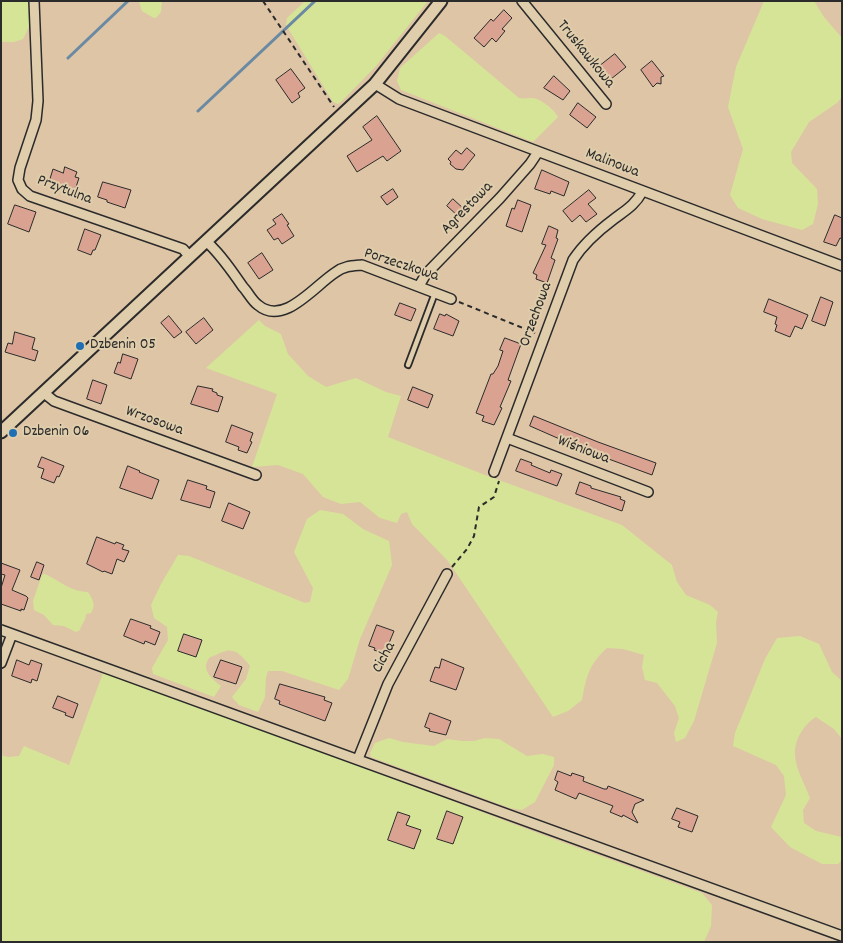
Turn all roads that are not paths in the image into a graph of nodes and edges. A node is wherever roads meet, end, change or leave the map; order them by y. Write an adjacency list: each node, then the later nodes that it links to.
1 (34, 1): 9 (street, Przytulna)
2 (442, 1): 4 (street)
3 (522, 1): 5 (street, Truskawkowa)
4 (375, 84): 6 (street, Malinowa); 8 (street)
5 (606, 104)
6 (538, 152): 7 (street, Malinowa); 11 (street, Agrestowa)
7 (642, 192): 10 (street, Malinowa); 17 (street, Orzechowa)
8 (207, 242): 9 (street); 11 (street, Porzeczkowa)
9 (190, 257): 15 (street)
10 (842, 266)
11 (419, 286): 12 (street, Porzeczkowa)
12 (435, 293): 13 (street, Porzeczkowa); 14 (lane)
13 (451, 299)
14 (408, 364)
15 (44, 393): 16 (street); 19 (street, Wrzosowa)
16 (1, 432)
17 (507, 438): 18 (street, Orzechowa); 20 (street, Wiśniowa)
18 (494, 472)
19 (256, 475)
20 (648, 492)
21 (447, 574): 25 (street, Cicha)
22 (1, 630): 23 (street)
23 (12, 634): 24 (street); 25 (street)
24 (1, 663)
25 (358, 759): 26 (street)
26 (842, 936)

